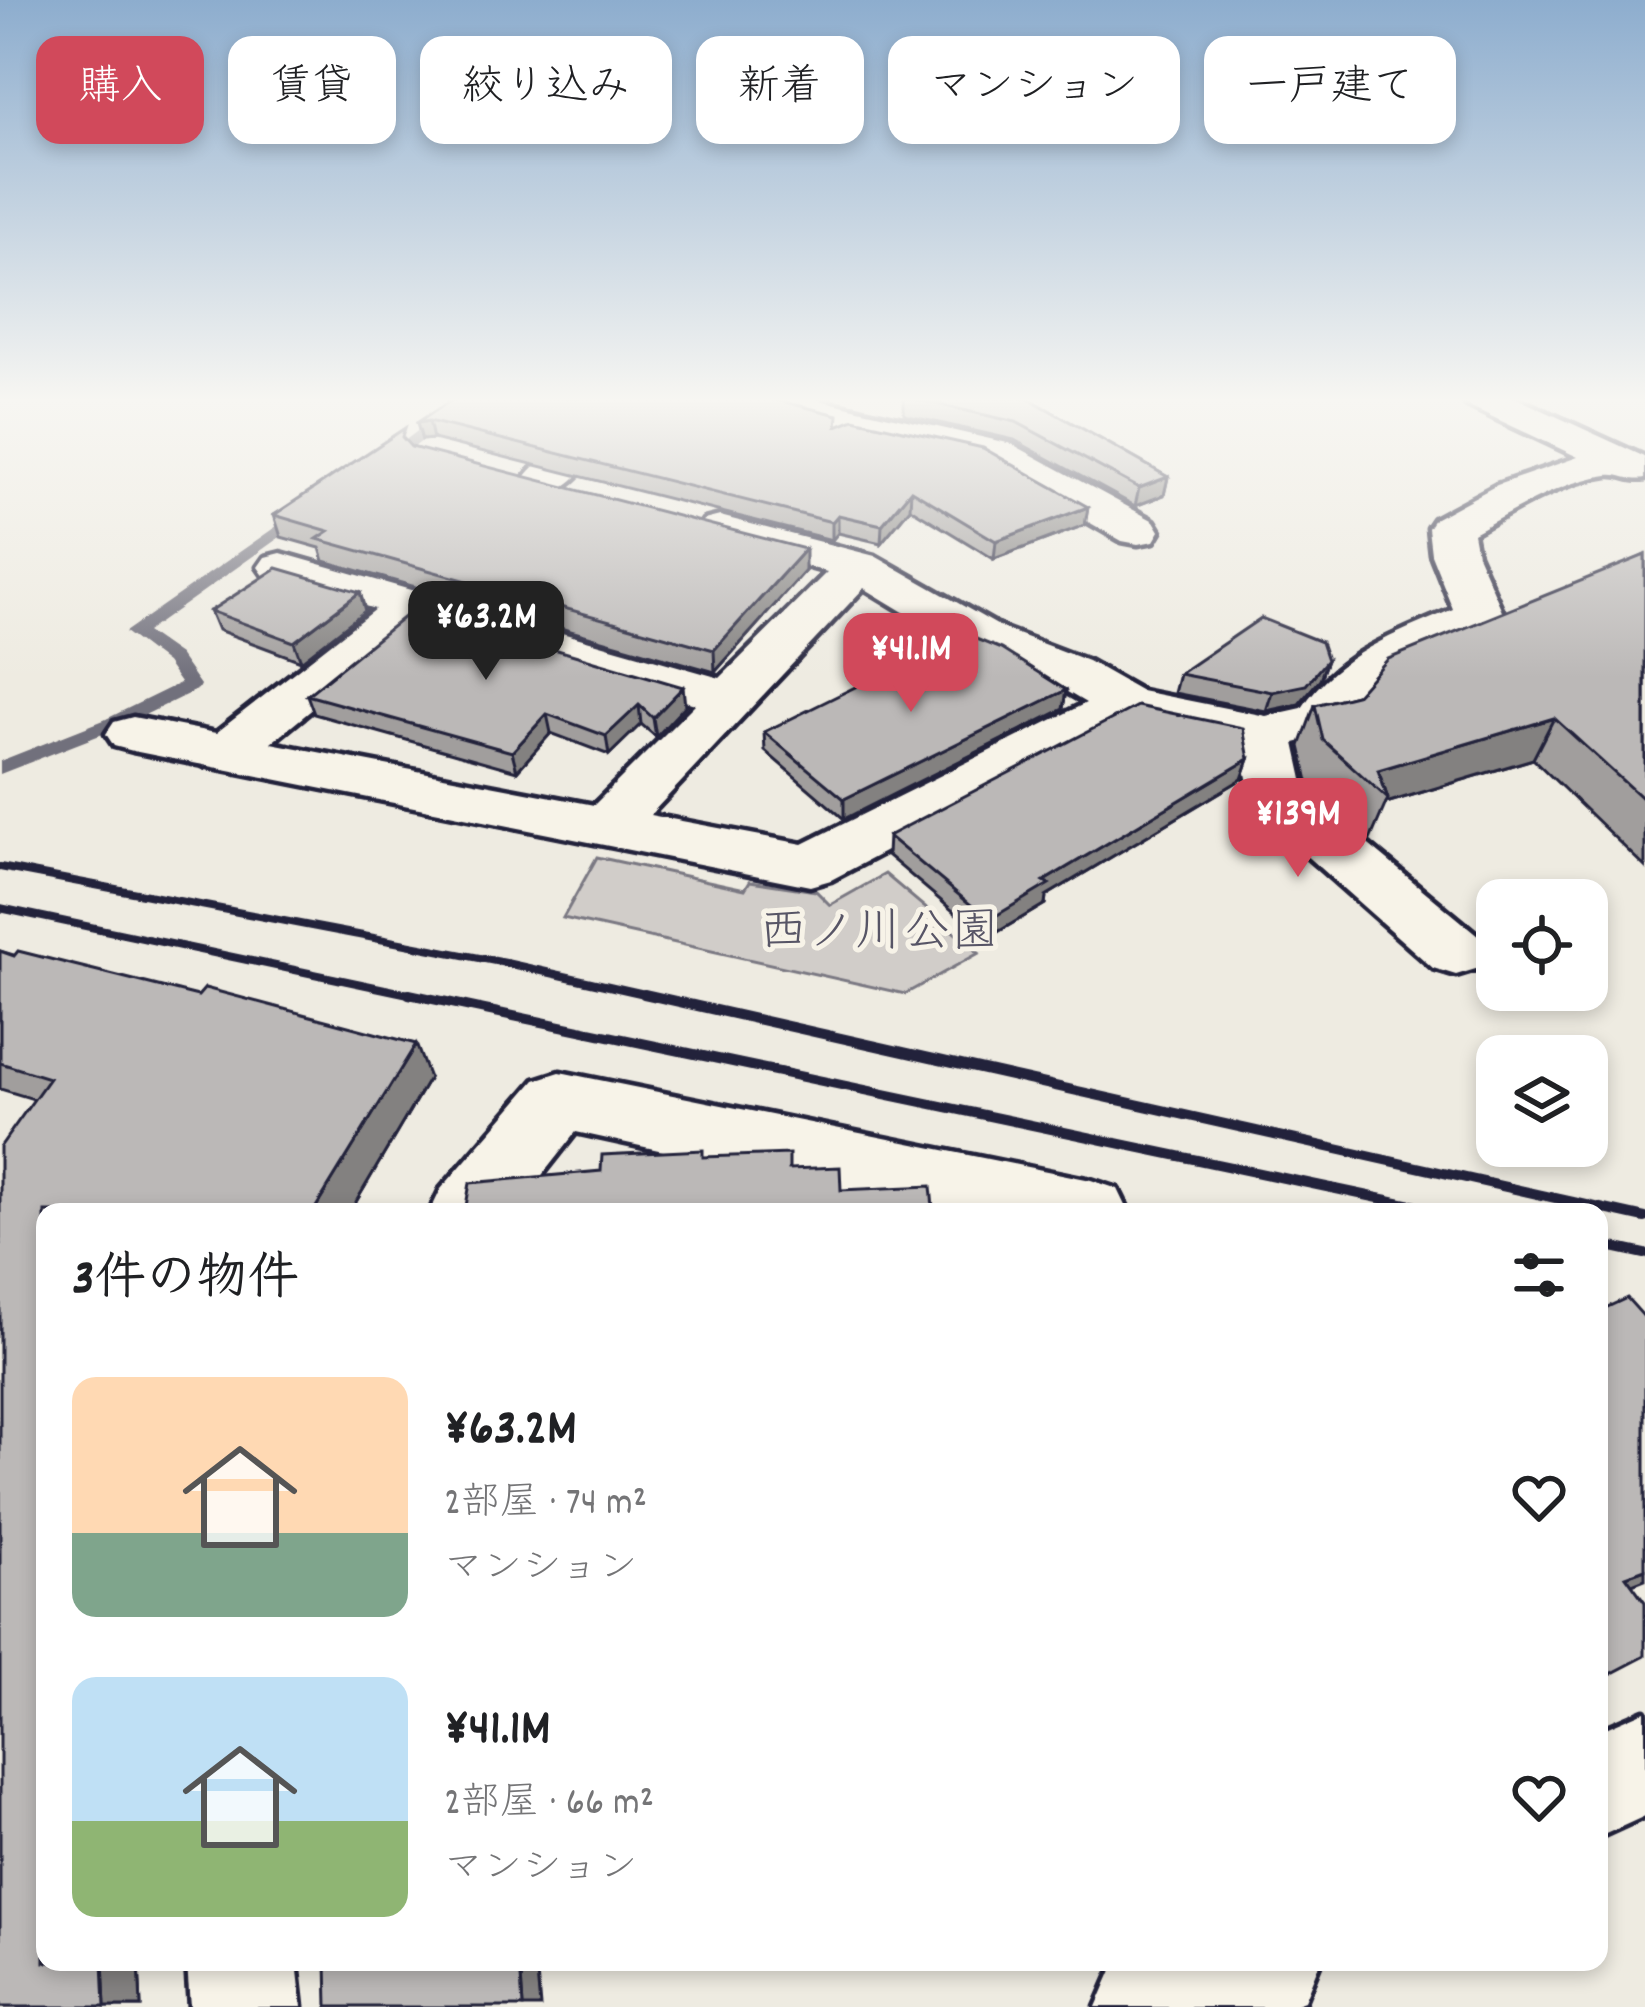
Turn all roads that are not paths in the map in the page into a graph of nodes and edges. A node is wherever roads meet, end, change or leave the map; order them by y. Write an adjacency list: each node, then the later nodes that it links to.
1 (1064, 491): 4 (street)
2 (1526, 491): 10 (street)
3 (680, 519): 5 (street)
4 (1138, 531)
5 (859, 566): 8 (street); 9 (street)
6 (281, 567): 7 (street)
7 (411, 605): 8 (street); 12 (street)
8 (728, 698): 13 (street)
9 (1124, 704): 10 (street); 13 (street)
10 (1266, 733): 14 (street)
11 (134, 734): 12 (street)
12 (225, 753): 13 (street)
13 (610, 824)
14 (1456, 952)
15 (475, 1203): 16 (street)
16 (1048, 1203)
17 (1645, 1761): 18 (street)
18 (1608, 1781)
19 (243, 1971): 21 (street)
20 (1242, 1971): 22 (street)
21 (246, 2007)
22 (1152, 2007)

